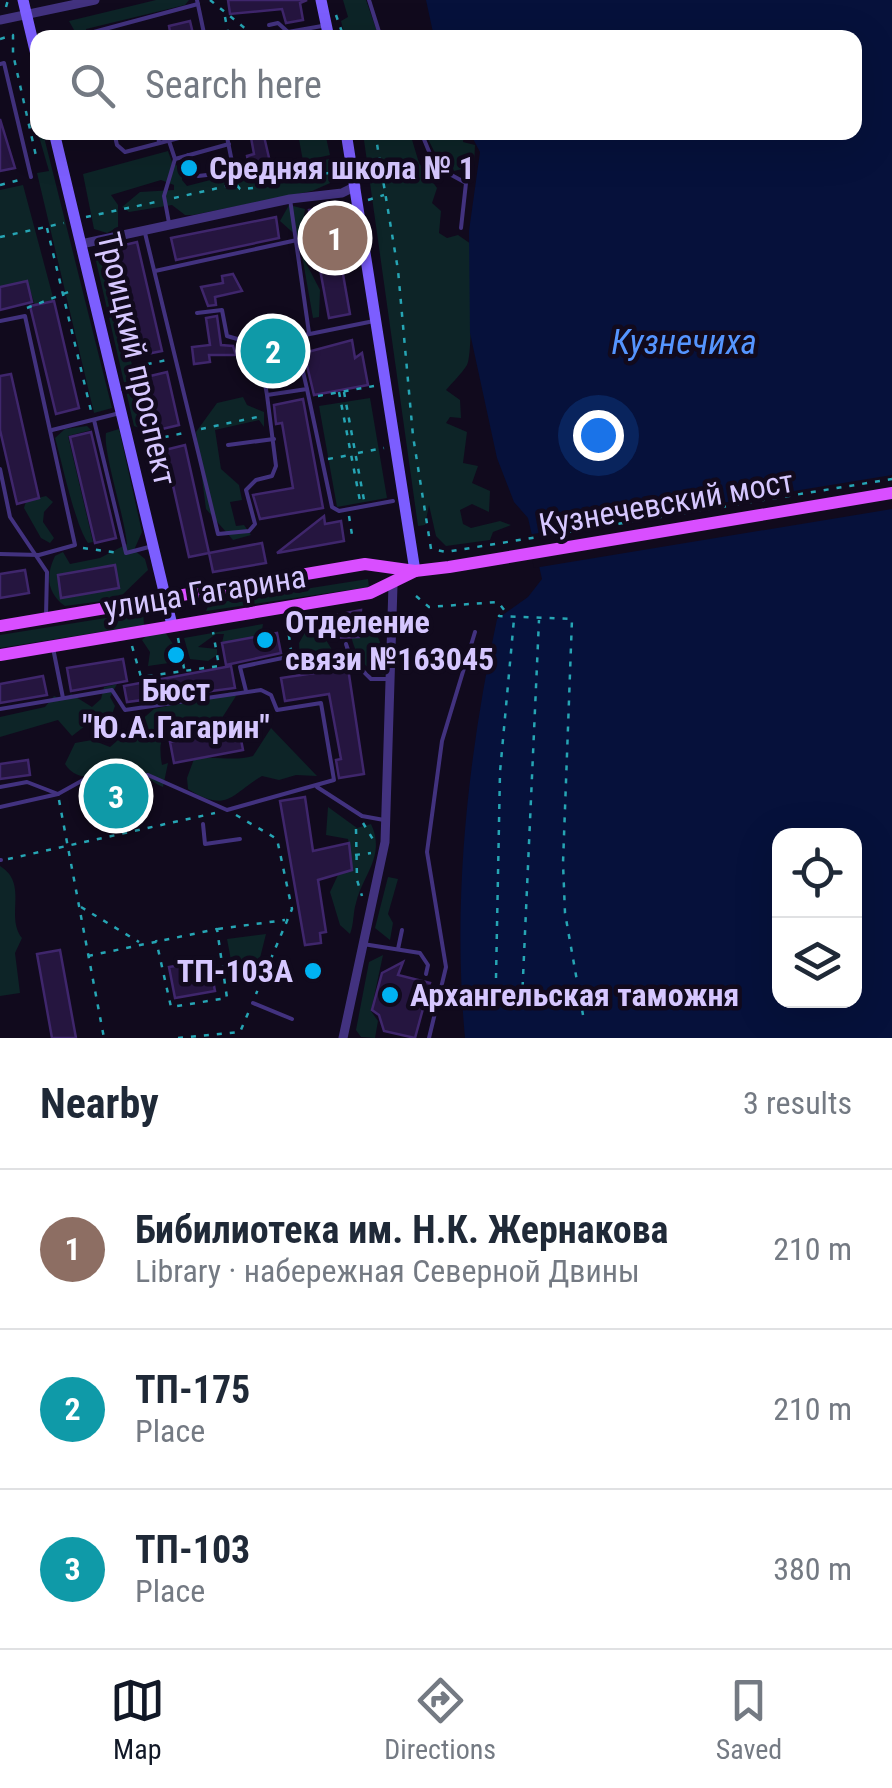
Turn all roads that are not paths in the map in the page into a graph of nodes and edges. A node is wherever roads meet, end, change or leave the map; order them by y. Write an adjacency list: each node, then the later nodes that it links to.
1 (22, 0): 6 (main road)
2 (95, 0): 6 (street)
3 (321, 0): 13 (main road)
4 (369, 0): 14 (lane)
5 (198, 2): 10 (lane); 11 (lane)
6 (26, 14): 7 (street); 9 (main road)
7 (0, 20)
8 (269, 25): 12 (lane)
9 (30, 30)
10 (100, 30)
11 (204, 30)
12 (286, 30)
13 (328, 30)
14 (378, 30)
15 (0, 64): 27 (lane)
16 (56, 140): 34 (main road, Троицкий проспект)
17 (116, 140): 23 (lane)
18 (159, 140): 23 (lane)
19 (228, 140): 24 (lane)
20 (348, 140): 28 (main road)
21 (424, 140): 31 (lane)
22 (169, 141): 23 (lane); 26 (lane)
23 (159, 143)
24 (229, 144): 25 (lane); 25 (lane)
25 (188, 154): 26 (lane)
26 (174, 158): 30 (lane)
27 (31, 177)
28 (357, 186): 29 (street); 38 (main road)
29 (290, 200): 30 (street); 33 (lane)
30 (169, 224): 32 (street)
31 (461, 228)
32 (144, 229): 34 (street); 35 (lane)
33 (297, 240): 35 (lane); 39 (lane)
34 (81, 244): 44 (main road, Троицкий проспект)
35 (155, 271): 47 (lane)
36 (197, 313): 41 (lane)
37 (0, 321): 46 (lane)
38 (378, 321): 39 (lane); 56 (main road)
39 (309, 333): 40 (lane)
40 (295, 337): 41 (lane); 42 (lane)
41 (258, 344): 43 (lane)
42 (308, 389): 43 (lane); 51 (lane)
43 (267, 395): 47 (lane)
44 (122, 413): 45 (lane); 52 (main road, Троицкий проспект)
45 (94, 420): 46 (lane); 52 (lane)
46 (52, 430): 54 (lane)
47 (274, 438): 48 (lane)
48 (228, 445)
49 (0, 469): 54 (lane)
50 (892, 493): 55 (main road, Кузнечевский мост)
51 (393, 501)
52 (154, 546): 58 (main road, Троицкий проспект)
53 (0, 554): 54 (lane)
54 (39, 556): 59 (lane)
55 (448, 559): 56 (main road, улица Гагарина)
56 (415, 572): 57 (main road, улица Гагарина); 58 (main road, улица Гагарина)
57 (393, 585): 61 (main road, улица Гагарина); 67 (street)
58 (166, 598): 59 (main road, улица Гагарина); 61 (main road, Троицкий проспект)
59 (46, 618): 60 (main road, улица Гагарина)
60 (0, 626)
61 (175, 630): 64 (main road, улица Гагарина)
62 (475, 632): 85 (lane)
63 (346, 644): 67 (lane)
64 (53, 645): 65 (main road, улица Гагарина); 69 (lane)
65 (0, 654)
66 (292, 656): 68 (lane)
67 (393, 680): 75 (street)
68 (246, 691): 69 (lane); 72 (lane)
69 (63, 698): 70 (lane)
70 (0, 709)
71 (0, 787): 73 (lane)
72 (317, 788): 73 (lane); 75 (lane)
73 (58, 794): 74 (lane)
74 (0, 807)
75 (386, 820): 79 (street)
76 (203, 824): 77 (lane)
77 (240, 839)
78 (402, 930): 80 (lane)
79 (363, 944): 80 (lane); 84 (street)
80 (398, 949): 81 (lane)
81 (426, 974)
82 (252, 1003): 83 (lane)
83 (292, 1019)
84 (346, 1037)
85 (429, 1038)

